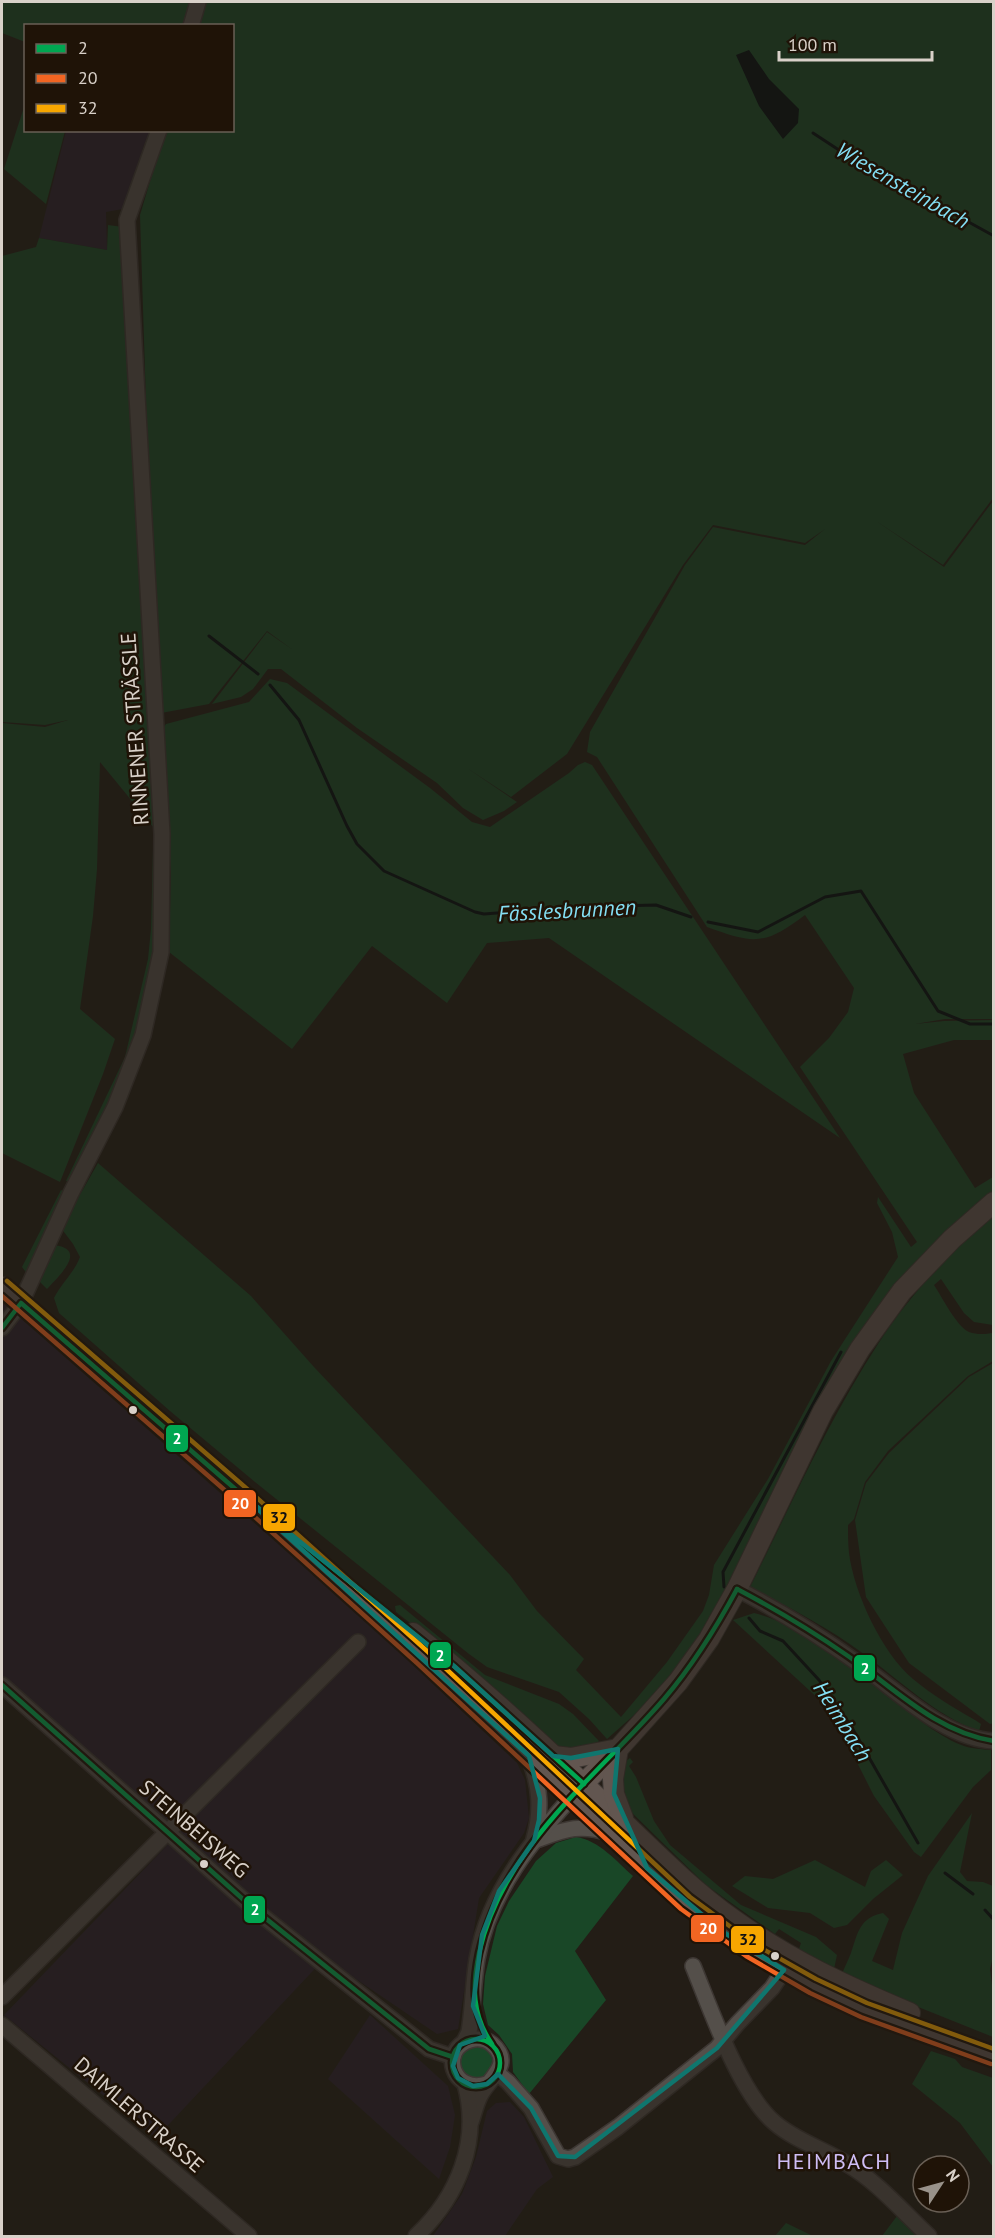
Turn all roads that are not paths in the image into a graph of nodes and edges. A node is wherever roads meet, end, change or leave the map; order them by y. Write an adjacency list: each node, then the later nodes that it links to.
1 (198, 2): 2 (street)
2 (192, 24)
3 (158, 132): 6 (street, RINNENER STRÄSSLE)
4 (993, 1202): 9 (main road)
5 (2, 1287): 6 (main road)
6 (21, 1304): 7 (street, RINNENER STRÄSSLE); 8 (main road)
7 (2, 1328)
8 (241, 1494): 14 (main road); 15 (main road)
9 (737, 1589): 12 (street); 13 (main road)
10 (358, 1642): 18 (street)
11 (2, 1685): 18 (street, STEINBEISWEG)
12 (993, 1740)
13 (614, 1752): 15 (main road); 16 (main road); 17 (main road)
14 (529, 1756): 16 (main road); 19 (street)
15 (553, 1756): 16 (main road)
16 (582, 1786): 17 (main road); 19 (street)
17 (617, 1828): 19 (street); 21 (main road); 28 (main road)
18 (167, 1833): 22 (street); 29 (street, STEINBEISWEG)
19 (534, 1841): 23 (street)
20 (693, 1966): 25 (street)
21 (784, 1970): 25 (street); 30 (main road)
22 (2, 1997)
23 (473, 2006): 26 (street); 27 (street)
24 (2, 2025): 34 (street, DAIMLERSTRASSE)
25 (724, 2040): 31 (street); 36 (street)
26 (464, 2042): 27 (street); 29 (street)
27 (492, 2044): 31 (street)
28 (993, 2045)
29 (453, 2057): 32 (street)
30 (993, 2057)
31 (493, 2079): 32 (street); 33 (street)
32 (465, 2084): 33 (street)
33 (471, 2122): 35 (street)
34 (249, 2236)
35 (416, 2236)
36 (929, 2236)

